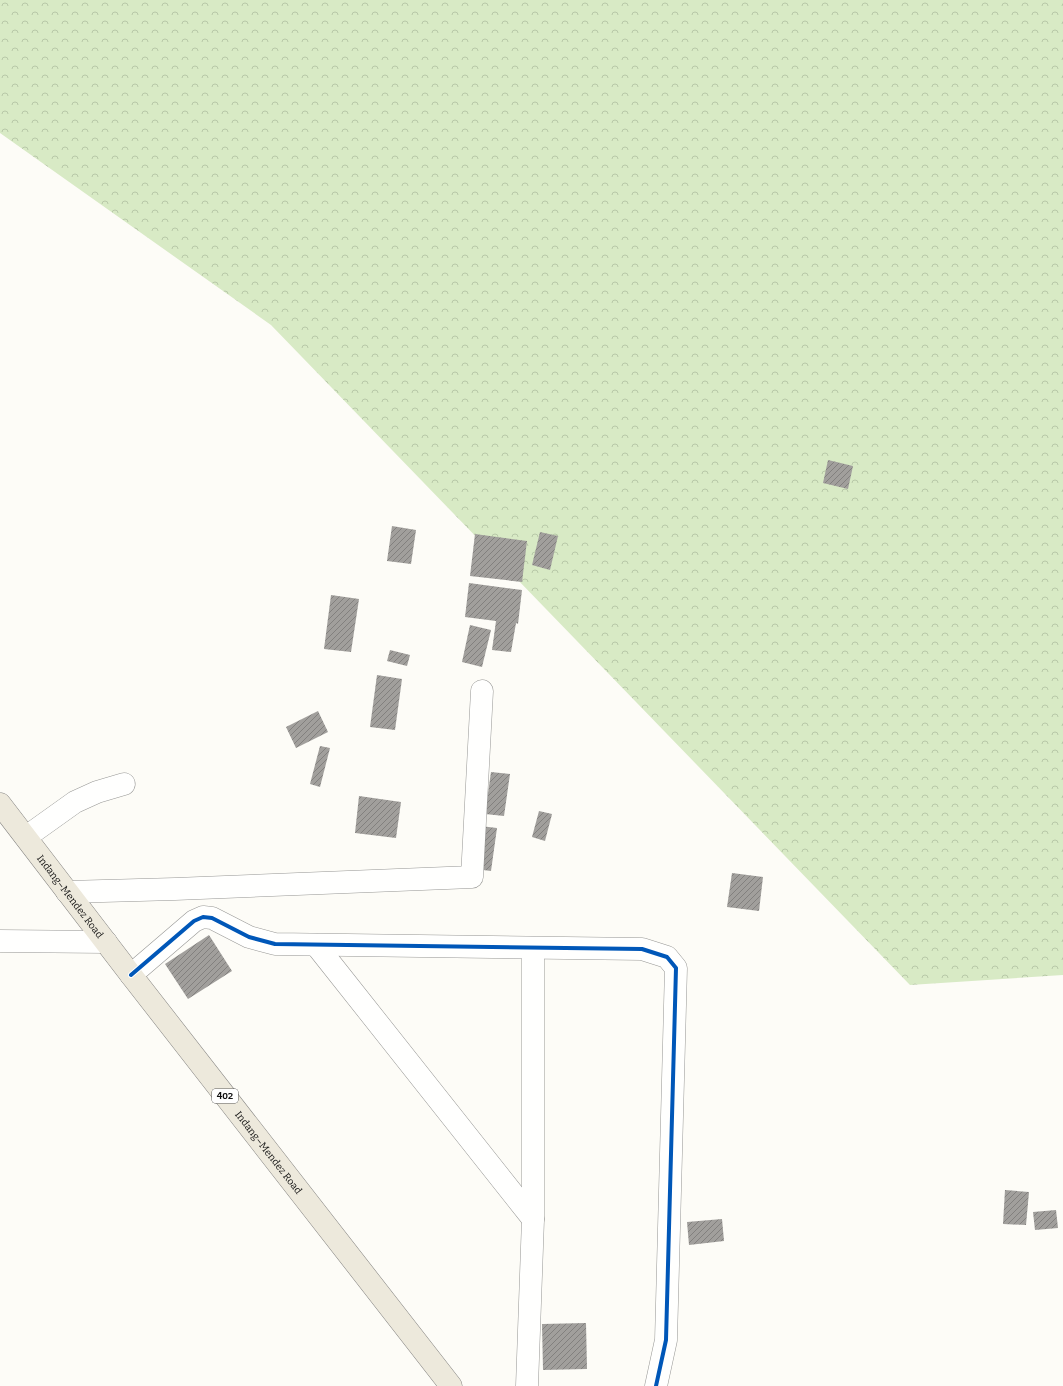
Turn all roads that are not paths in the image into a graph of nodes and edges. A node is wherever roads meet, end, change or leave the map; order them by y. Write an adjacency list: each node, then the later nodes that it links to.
1 (482, 692): 5 (street)
2 (124, 784): 4 (street)
3 (0, 804): 4 (main road, Indang–Mendez Road / 402)
4 (26, 837): 5 (main road, Indang–Mendez Road / 402)
5 (67, 892): 7 (main road, Indang–Mendez Road / 402)
6 (0, 941): 7 (street)
7 (106, 942): 10 (main road, Indang–Mendez Road / 402)
8 (316, 945): 9 (street); 10 (street); 11 (street)
9 (533, 948): 11 (street); 14 (street)
10 (131, 975): 12 (main road, Indang–Mendez Road / 402)
11 (533, 1218): 13 (street)
12 (451, 1386)
13 (527, 1386)
14 (656, 1386)

